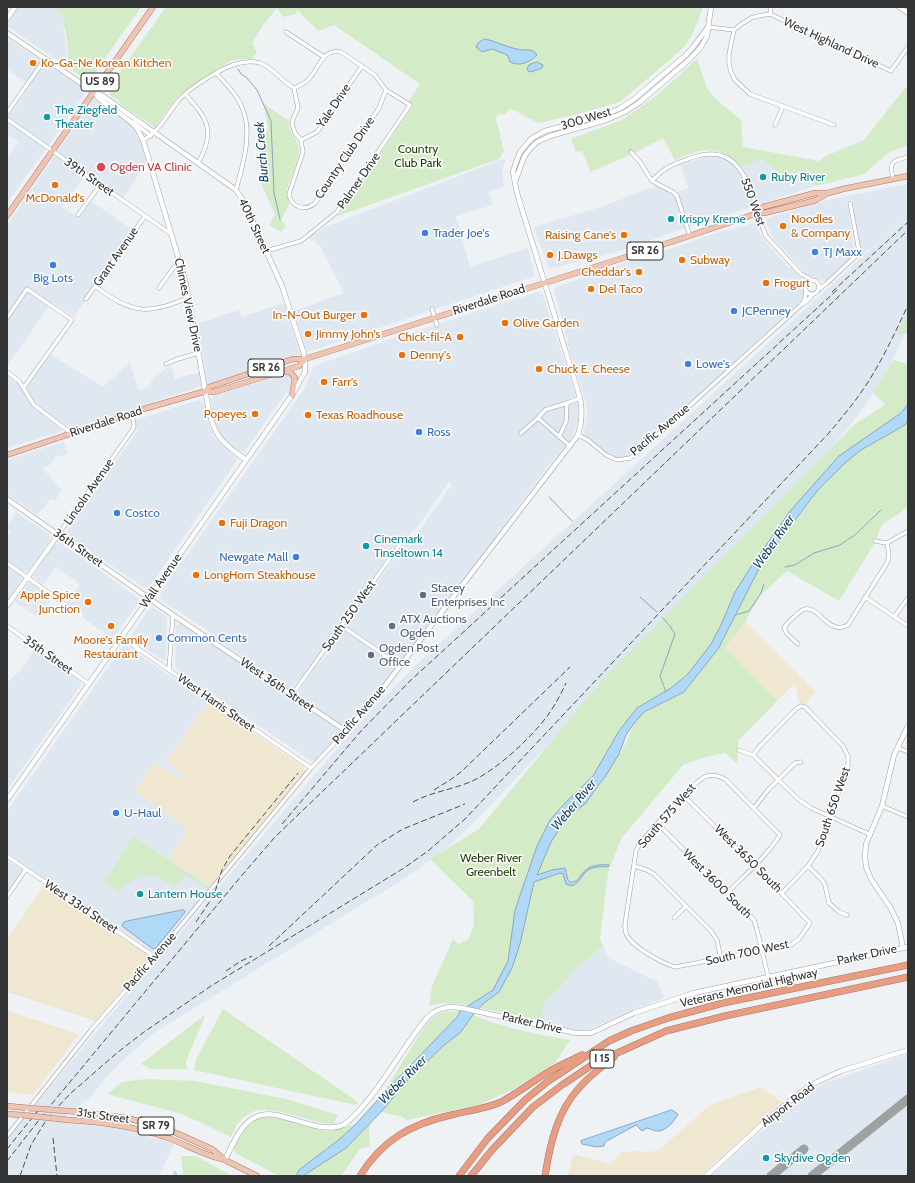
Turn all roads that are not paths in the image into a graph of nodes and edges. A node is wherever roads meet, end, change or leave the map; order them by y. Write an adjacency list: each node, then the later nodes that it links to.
1 (15, 7): 8 (street)
2 (152, 7): 20 (main road, US 89)
3 (711, 7): 9 (street, 300 West)
4 (771, 7): 7 (street, West Highland Drive)
5 (899, 7): 6 (street)
6 (908, 13)
7 (770, 14): 10 (street, West Highland Drive); 13 (street, West Highland Drive)
8 (7, 19)
9 (708, 27): 10 (street); 52 (street, 300 West)
10 (734, 30): 22 (street)
11 (286, 32): 14 (street)
12 (7, 33): 15 (street, 40th Street)
13 (908, 47)
14 (324, 57): 16 (street); 18 (street)
15 (45, 59): 20 (street, 40th Street); 23 (street)
16 (362, 66): 19 (street); 30 (street, Yale Drive)
17 (216, 73): 18 (street); 21 (street); 39 (street)
18 (294, 88): 30 (street, Country Club Drive)
19 (386, 90): 30 (street, Country Club Drive); 48 (street, Palmer Drive)
20 (94, 92): 25 (street, 40th Street); 28 (street, 40th Street); 31 (main road, US 89)
21 (185, 94): 28 (street); 34 (street)
22 (783, 106): 26 (street); 27 (street)
23 (7, 113)
24 (7, 119): 31 (street, 39th Street)
25 (128, 120): 28 (street, 40th Street); 29 (street, Chimes View Drive)
26 (775, 125)
27 (834, 125)
28 (153, 134): 29 (street); 34 (street, 40th Street)
29 (143, 140): 46 (street, Chimes View Drive)
30 (301, 140)
31 (52, 151): 38 (street, 39th Street); 44 (main road, US 89)
32 (631, 152): 37 (street)
33 (908, 157): 36 (street)
34 (198, 163): 39 (street, 40th Street)
35 (908, 176): 36 (main road, SR 26)
36 (893, 179): 40 (main road, SR 26)
37 (652, 181): 42 (street, 550 West); 47 (street)
38 (100, 185): 43 (street); 45 (street, 39th Street)
39 (236, 190): 48 (street, 40th Street)
40 (828, 193): 42 (main road, SR 26); 42 (main road, SR 26)
41 (850, 203): 53 (street)
42 (755, 214): 47 (main road, SR 26); 50 (street, 550 West)
43 (78, 215)
44 (7, 216)
45 (145, 216): 46 (street, 39th Street); 55 (street, Grant Avenue)
46 (172, 234): 49 (street, Chimes View Drive)
47 (690, 236): 52 (main road, SR 26)
48 (266, 251): 68 (street, 40th Street)
49 (179, 260): 56 (street); 60 (street, Chimes View Drive)
50 (801, 274): 51 (street); 54 (street)
51 (814, 281): 53 (street); 54 (street); 57 (street)
52 (545, 283): 65 (main road, Riverdale Road / SR 26); 75 (street, 300 West)
53 (827, 283): 57 (street)
54 (805, 285): 58 (street)
55 (96, 287): 60 (street); 61 (street, Grant Avenue)
56 (159, 288)
57 (819, 289): 59 (street)
58 (806, 291): 59 (street); 62 (street, Pacific Avenue)
59 (813, 294): 62 (street, Pacific Avenue)
60 (189, 297): 67 (street, Chimes View Drive)
61 (86, 299)
62 (801, 305): 81 (street, Pacific Avenue)
63 (432, 309): 65 (street)
64 (7, 318): 72 (street)
65 (432, 318): 66 (street); 68 (main road, SR 26)
66 (437, 325)
67 (198, 353): 69 (street); 73 (street, Chimes View Drive)
68 (305, 359): 70 (main road, Riverdale Road / SR 26); 73 (main road, Riverdale Road / SR 26); 74 (street, Wall Avenue)
69 (166, 364)
70 (282, 371): 73 (main road, Riverdale Road / SR 26); 74 (main road)
71 (7, 372): 72 (street)
72 (24, 387): 79 (street)
73 (206, 391): 77 (main road, Riverdale Road / SR 26); 85 (street, Chimes View Drive)
74 (292, 395): 85 (street, Wall Avenue)
75 (580, 398): 76 (street); 81 (street, 300 West)
76 (567, 403): 78 (street); 82 (street)
77 (132, 413): 79 (main road, Riverdale Road / SR 26); 88 (street, Lincoln Avenue)
78 (538, 418): 80 (street); 82 (street)
79 (71, 433): 84 (main road, Riverdale Road / SR 26)
80 (521, 433)
81 (578, 435): 83 (street, Pacific Avenue)
82 (559, 437): 83 (street)
83 (570, 446): 106 (street, Pacific Avenue)
84 (7, 455)
85 (246, 460): 94 (street, Wall Avenue)
86 (7, 499): 88 (street, 36th Street)
87 (908, 531): 91 (street)
88 (58, 534): 93 (street, Lincoln Avenue); 94 (street, 36th Street)
89 (408, 538): 102 (street, South 250 West)
90 (875, 541): 91 (street)
91 (888, 543): 95 (street)
92 (7, 563): 93 (street)
93 (27, 577): 97 (street, Lincoln Avenue); 98 (street)
94 (149, 598): 99 (street, West 36th Street); 104 (street, Wall Avenue)
95 (865, 598): 100 (street); 105 (street)
96 (908, 598): 100 (street)
97 (7, 606)
98 (70, 608)
99 (173, 615): 107 (street); 109 (street, West 36th Street)
100 (894, 617): 103 (street)
101 (7, 626): 108 (street, 35th Street)
102 (342, 626): 106 (street); 109 (street, South 250 West)
103 (908, 626)
104 (121, 637): 107 (street, West Harris Street); 108 (street, Wall Avenue)
105 (798, 644)
106 (400, 666): 111 (street, Pacific Avenue)
107 (169, 670): 117 (street, West Harris Street)
108 (89, 684): 120 (street, Wall Avenue)
109 (292, 695): 111 (street, West 36th Street)
110 (908, 726): 112 (street)
111 (346, 731): 117 (street, Pacific Avenue)
112 (898, 748): 114 (street); 121 (street)
113 (739, 750): 115 (street)
114 (908, 752)
115 (753, 755): 118 (street); 123 (street, South 650 West)
116 (802, 762): 118 (street)
117 (312, 768): 141 (street, Pacific Avenue)
118 (779, 780): 122 (street); 123 (street)
119 (684, 796): 122 (street, South 575 West); 125 (street, South 575 West); 128 (street, West 3650 South)
120 (7, 800)
121 (882, 806): 124 (street); 126 (street)
122 (754, 808): 128 (street)
123 (830, 817): 126 (street); 130 (street, South 650 West)
124 (908, 817)
125 (658, 824): 129 (street, South 575 West); 132 (street, West 3600 South)
126 (869, 834): 139 (street)
127 (7, 856): 131 (street, West 33rd Street)
128 (754, 865): 132 (street); 133 (street, West 3650 South)
129 (634, 866): 135 (street); 144 (street, South 575 West)
130 (808, 866): 133 (street, South 650 West); 136 (street)
131 (26, 869): 134 (street); 141 (street, West 33rd Street)
132 (727, 893): 140 (street, West 3600 South)
133 (782, 893): 138 (street, West 3650 South)
134 (7, 897)
135 (686, 906): 137 (street); 142 (street)
136 (846, 914)
137 (674, 918)
138 (810, 923): 140 (street, South 700 West)
139 (905, 947): 145 (street, Parker Drive)
140 (762, 951): 142 (street, South 700 West); 145 (street, West 3600 South)
141 (155, 957): 152 (street, Pacific Avenue)
142 (721, 959): 144 (street, South 700 West)
143 (908, 965): 147 (highway, Veterans Memorial Highway / I 15)
144 (675, 967)
145 (768, 976): 153 (street, Parker Drive)
146 (908, 977): 149 (highway, Veterans Memorial Highway / I 15)
147 (609, 1041): 155 (highway); 156 (highway, Veterans Memorial Highway / I 15)
148 (908, 1050): 159 (street, Airport Road)
149 (620, 1052): 157 (highway, Veterans Memorial Highway / I 15); 158 (highway)
150 (7, 1106): 153 (main road, 31st Street / SR 79, bridge)
151 (7, 1114): 153 (main road, SR 79, bridge)
152 (7, 1136)
153 (225, 1160): 154 (main road, 31st Street / SR 79)
154 (257, 1176)
155 (360, 1176)
156 (459, 1176)
157 (471, 1176)
158 (545, 1176)
159 (706, 1176)

